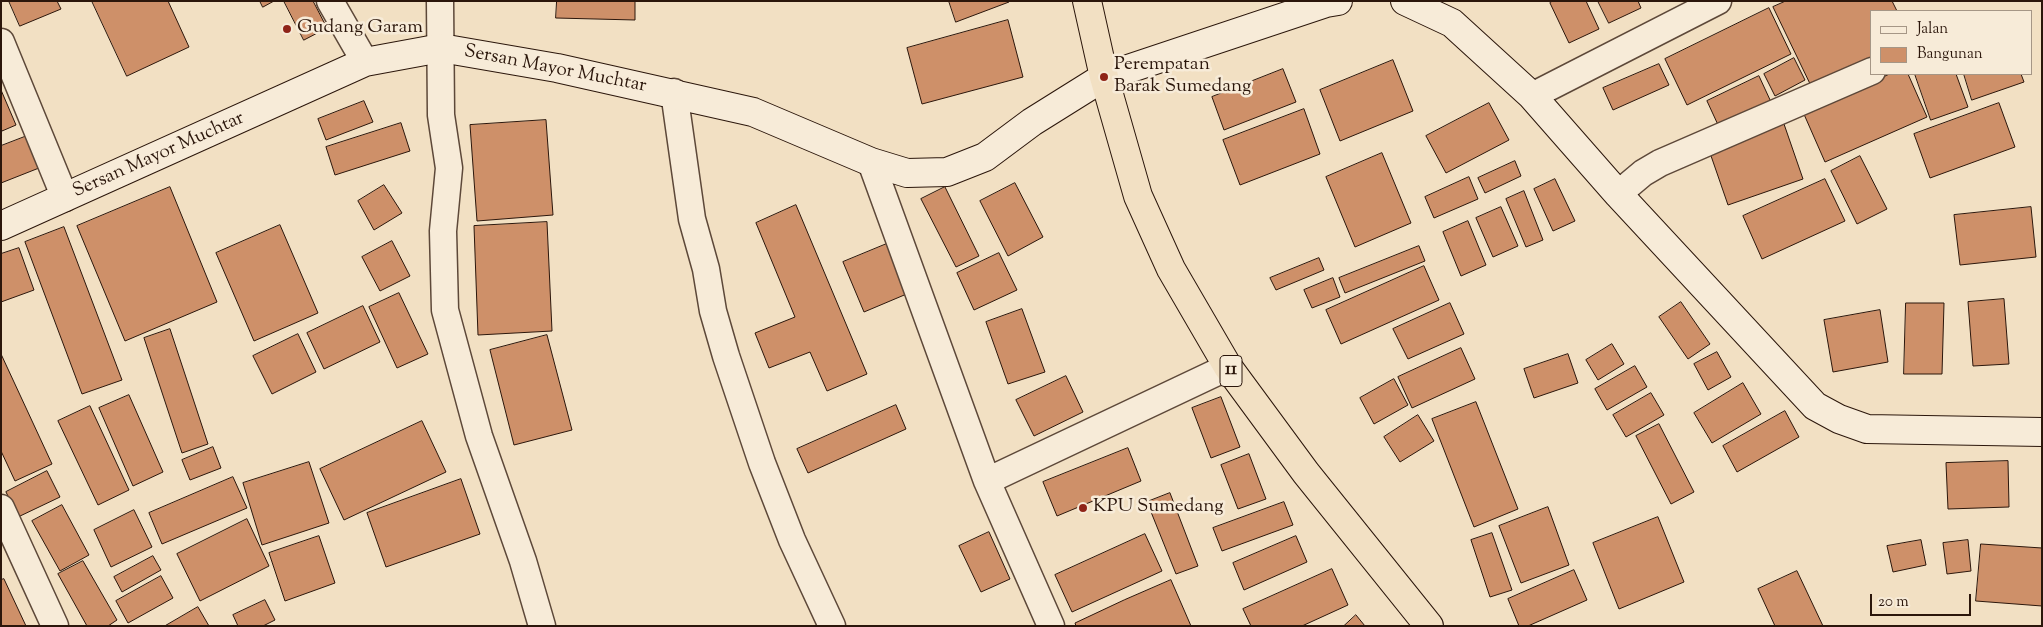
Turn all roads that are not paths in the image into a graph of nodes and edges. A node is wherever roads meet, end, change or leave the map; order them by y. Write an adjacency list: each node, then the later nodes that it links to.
1 (330, 1): 9 (street)
2 (440, 1): 8 (street)
3 (1087, 1): 11 (highway, 11)
4 (1338, 1): 11 (street, Sersan Mayor Muchtar)
5 (1718, 1): 13 (street)
6 (1413, 3): 13 (street)
7 (1, 42): 16 (street)
8 (440, 48): 9 (street, Sersan Mayor Muchtar); 12 (street, Sersan Mayor Muchtar); 23 (street)
9 (365, 62): 16 (street, Sersan Mayor Muchtar)
10 (1870, 72): 15 (street)
11 (1104, 77): 14 (street, Sersan Mayor Muchtar); 18 (highway, 11)
12 (674, 92): 14 (street, Sersan Mayor Muchtar); 24 (street)
13 (1532, 96): 15 (street)
14 (871, 162): 20 (street)
15 (1618, 194): 19 (street)
16 (65, 198): 17 (street, Sersan Mayor Muchtar)
17 (1, 226)
18 (1228, 367): 20 (street); 26 (highway, 11)
19 (2042, 432)
20 (987, 481): 25 (street)
21 (1, 508): 22 (street)
22 (55, 626)
23 (542, 626)
24 (832, 626)
25 (1051, 626)
26 (1429, 626)

